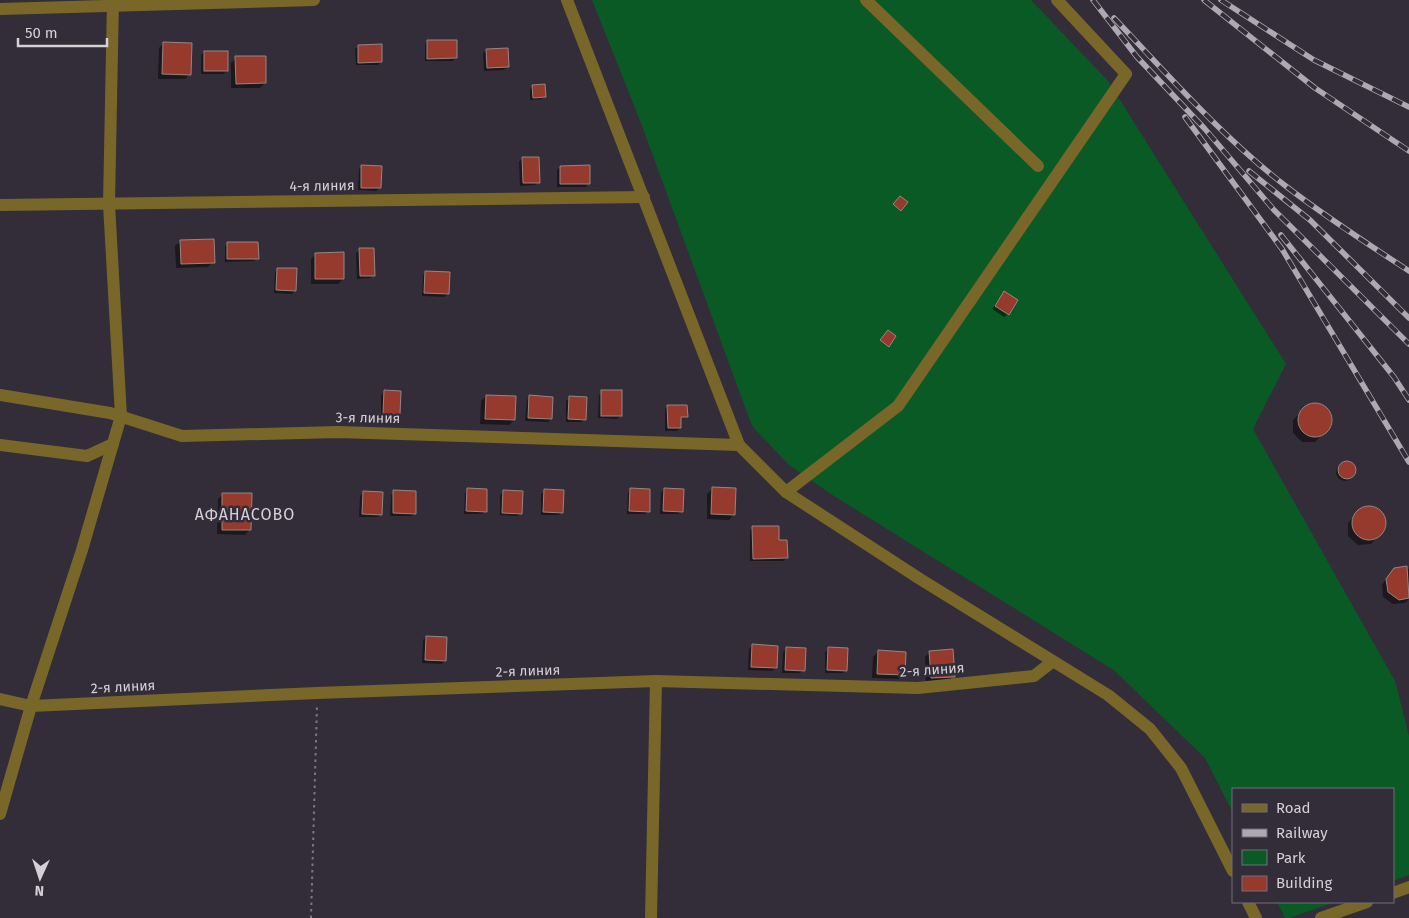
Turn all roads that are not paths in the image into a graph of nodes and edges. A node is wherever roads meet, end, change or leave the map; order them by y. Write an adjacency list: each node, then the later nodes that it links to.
1 (314, 0): 5 (street)
2 (567, 0): 8 (street)
3 (866, 0): 7 (street)
4 (1057, 0): 16 (street)
5 (113, 3): 6 (street); 10 (street)
6 (0, 9)
7 (1038, 166)
8 (644, 197): 10 (street, 4-я линия); 15 (street)
9 (0, 204): 10 (street, 4-я линия)
10 (109, 204): 12 (street)
11 (0, 395): 12 (street, 3-я линия)
12 (121, 416): 13 (street); 15 (street, 3-я линия)
13 (113, 444): 14 (street); 20 (street)
14 (0, 445)
15 (739, 445): 16 (street)
16 (786, 492): 17 (street)
17 (1052, 662): 18 (street, 2-я линия); 22 (street)
18 (656, 681): 20 (street, 2-я линия); 27 (street)
19 (0, 699): 20 (street, 2-я линия)
20 (31, 706): 21 (street)
21 (0, 814)
22 (1232, 869)
23 (1409, 887): 24 (street)
24 (1394, 893)
25 (1248, 903): 28 (street)
26 (1364, 903): 29 (street)
27 (651, 918)
28 (1256, 918)
29 (1321, 918)

